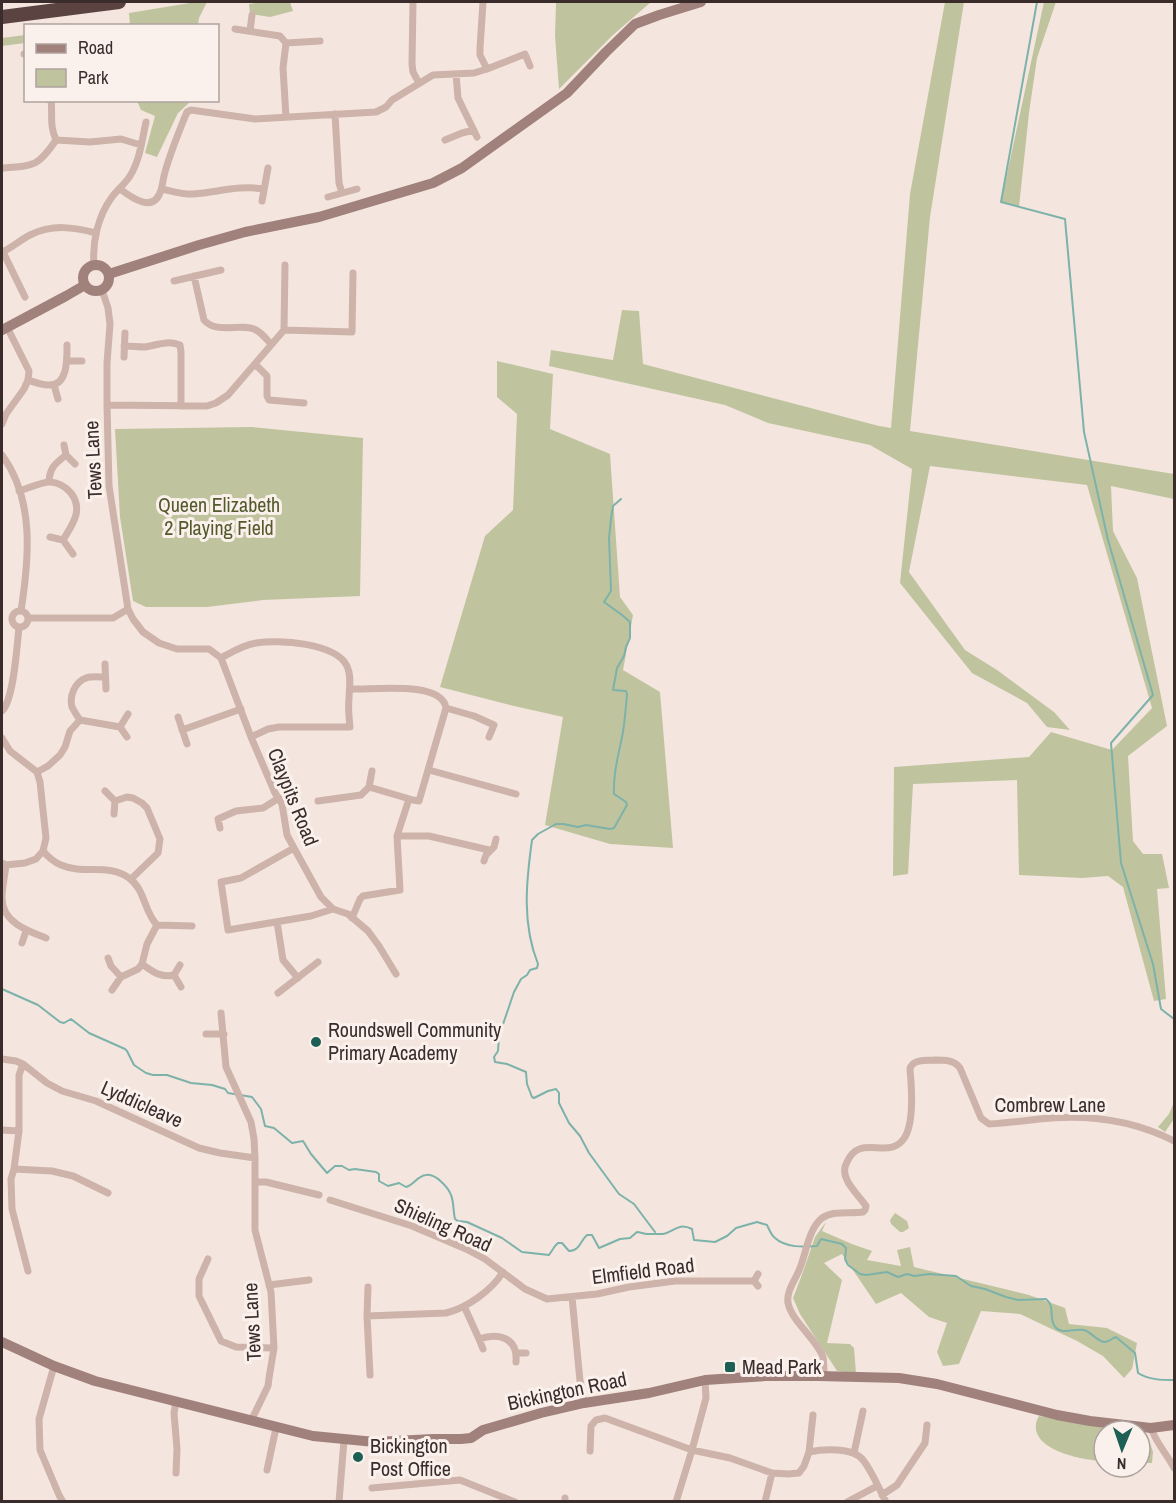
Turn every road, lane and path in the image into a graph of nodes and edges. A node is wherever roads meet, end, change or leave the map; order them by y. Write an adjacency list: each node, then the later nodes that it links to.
1 (119, 2): 6 (highway)
2 (413, 2): 14 (street)
3 (483, 2): 12 (street)
4 (701, 2): 41 (main road)
5 (252, 15): 8 (street)
6 (2, 17)
7 (235, 29): 8 (street)
8 (250, 31): 10 (street)
9 (320, 41): 10 (street)
10 (286, 43): 19 (street)
11 (530, 66): 12 (street)
12 (487, 69): 13 (street)
13 (456, 74): 14 (street); 21 (street)
14 (419, 83): 18 (street)
15 (51, 102): 23 (street)
16 (193, 102): 17 (street)
17 (191, 110): 19 (street); 29 (street)
18 (335, 114): 19 (street); 32 (street)
19 (286, 117)
20 (146, 122): 25 (street)
21 (474, 130): 22 (street); 24 (street)
22 (477, 137)
23 (56, 140): 25 (street); 26 (street)
24 (445, 140)
25 (141, 145): 28 (street)
26 (2, 168)
27 (268, 168): 30 (street)
28 (120, 189): 29 (street); 35 (street)
29 (162, 189): 30 (street)
30 (264, 189): 34 (street)
31 (357, 189): 32 (street)
32 (342, 193): 33 (street)
33 (328, 196)
34 (262, 201)
35 (96, 233): 36 (street); 37 (street)
36 (2, 252): 46 (street)
37 (94, 265): 41 (main road); 44 (main road)
38 (285, 265): 48 (street)
39 (221, 270): 42 (street)
40 (353, 273): 48 (street)
41 (109, 274): 45 (main road)
42 (194, 276): 43 (street); 50 (street)
43 (174, 281)
44 (85, 285): 45 (main road); 47 (main road)
45 (102, 290): 61 (street, Tews Lane)
46 (25, 297)
47 (4, 328): 57 (street)
48 (284, 330): 50 (street)
49 (125, 333): 52 (street)
50 (271, 344): 56 (street)
51 (67, 345): 55 (street)
52 (124, 346): 53 (street); 62 (street)
53 (124, 357)
54 (82, 361): 55 (street)
55 (68, 362): 58 (street)
56 (255, 364): 60 (street); 62 (street)
57 (28, 380): 58 (street); 63 (street)
58 (54, 385): 59 (street)
59 (58, 399)
60 (304, 403)
61 (107, 405): 62 (street); 74 (street, Tews Lane)
62 (181, 406)
63 (4, 412): 64 (street)
64 (2, 423)
65 (64, 445): 67 (street)
66 (2, 455): 70 (street)
67 (66, 455): 68 (street); 69 (street)
68 (75, 464)
69 (49, 481): 70 (street); 72 (street)
70 (19, 491): 75 (street)
71 (50, 537): 72 (street)
72 (63, 540): 73 (street)
73 (73, 554)
74 (128, 609): 78 (street); 80 (street, Tews Lane)
75 (21, 611): 77 (street); 78 (street)
76 (2, 617): 77 (street)
77 (12, 617): 79 (street)
78 (28, 618): 79 (street)
79 (19, 627): 87 (street)
80 (221, 658): 84 (street); 86 (street, Claypits Road)
81 (105, 664): 82 (street)
82 (105, 677): 83 (street); 90 (street)
83 (106, 689)
84 (350, 689): 85 (street); 94 (street)
85 (446, 708): 95 (street); 98 (street)
86 (241, 709): 92 (street); 94 (street, Claypits Road)
87 (2, 711)
88 (128, 714): 91 (street)
89 (178, 717): 92 (street)
90 (80, 720): 91 (street); 100 (street)
91 (120, 727): 93 (street)
92 (182, 730): 97 (street)
93 (127, 737)
94 (251, 737): 104 (street, Claypits Road)
95 (489, 737)
96 (2, 738): 100 (street)
97 (187, 744)
98 (429, 770): 103 (street); 105 (street)
99 (372, 771): 101 (street)
100 (37, 772): 114 (street)
101 (369, 787): 105 (street); 107 (street)
102 (105, 791): 106 (street)
103 (516, 794)
104 (279, 798): 109 (street); 112 (street, Claypits Road)
105 (409, 799): 110 (street)
106 (115, 801): 108 (street); 117 (street)
107 (318, 801)
108 (114, 814)
109 (219, 828)
110 (397, 836): 113 (street); 119 (street)
111 (496, 839): 113 (street)
112 (294, 848): 118 (street, Claypits Road); 120 (street)
113 (489, 850): 115 (street)
114 (43, 852): 116 (street); 117 (street)
115 (484, 861)
116 (4, 864): 123 (street)
117 (131, 879): 121 (street)
118 (333, 909): 119 (street, Claypits Road); 120 (street)
119 (352, 918): 130 (street, Claypits Road)
120 (277, 922): 133 (street)
121 (157, 925): 122 (street); 128 (street)
122 (192, 926)
123 (26, 931): 124 (street); 125 (street)
124 (46, 938)
125 (22, 943)
126 (108, 958): 132 (street)
127 (318, 962): 133 (street)
128 (142, 964): 131 (street); 132 (street)
129 (180, 965): 131 (street)
130 (396, 974)
131 (174, 975): 134 (street)
132 (120, 977): 135 (street)
133 (298, 978): 136 (street)
134 (181, 987)
135 (112, 990)
136 (278, 993)
137 (221, 1013): 139 (street, Tews Lane)
138 (206, 1034): 139 (street)
139 (224, 1034): 145 (street, Tews Lane)
140 (2, 1059): 141 (street, Lyddicleave)
141 (22, 1064): 143 (street); 145 (street, Lyddicleave)
142 (2, 1130): 143 (street)
143 (19, 1131): 146 (street)
144 (1174, 1141): 170 (street, Combrew Lane)
145 (255, 1158): 147 (street, Tews Lane)
146 (14, 1169): 148 (street); 152 (street)
147 (255, 1182): 149 (street); 156 (street, Tews Lane)
148 (108, 1193)
149 (319, 1195)
150 (330, 1200): 153 (street, Shieling Road)
151 (208, 1258): 163 (street)
152 (28, 1271)
153 (503, 1272): 158 (street, Shieling Road); 159 (street)
154 (309, 1280): 156 (street)
155 (757, 1280): 158 (street, Elmfield Road)
156 (269, 1285): 163 (street, Tews Lane)
157 (368, 1287): 160 (street)
158 (572, 1297): 173 (street, Elmfield Road)
159 (464, 1306): 160 (street); 161 (street)
160 (367, 1316): 169 (street)
161 (479, 1339): 164 (street); 165 (street)
162 (2, 1342): 168 (main road, Bickington Road)
163 (274, 1348): 176 (street, Tews Lane)
164 (483, 1350)
165 (516, 1353): 166 (street); 167 (street)
166 (526, 1353)
167 (516, 1362)
168 (54, 1366): 172 (main road, Bickington Road); 195 (street)
169 (370, 1376)
170 (824, 1376): 171 (main road, Bickington Road); 177 (main road, Bickington Road)
171 (705, 1380): 173 (main road, Bickington Road); 184 (street)
172 (176, 1402): 176 (main road, Bickington Road); 190 (street)
173 (584, 1403): 183 (main road, Bickington Road)
174 (863, 1411): 187 (street)
175 (813, 1415): 186 (street)
176 (251, 1421): 180 (main road, Bickington Road)
177 (1092, 1421)
178 (927, 1425): 194 (street)
179 (1174, 1425): 181 (main road, Bickington Road)
180 (276, 1428): 183 (main road, Bickington Road); 189 (street)
181 (1152, 1428)
182 (1152, 1431): 188 (street)
183 (344, 1440): 196 (street)
184 (692, 1450): 185 (street); 191 (street); 198 (street)
185 (590, 1451)
186 (809, 1452): 187 (street); 191 (street)
187 (854, 1453): 192 (street)
188 (1174, 1468)
189 (267, 1470)
190 (176, 1473)
191 (772, 1473): 199 (street)
192 (877, 1486): 194 (street); 200 (street)
193 (372, 1488): 197 (street)
194 (884, 1498)
195 (63, 1502)
196 (339, 1502)
197 (515, 1502)
198 (676, 1502)
199 (765, 1502)
200 (847, 1502)

